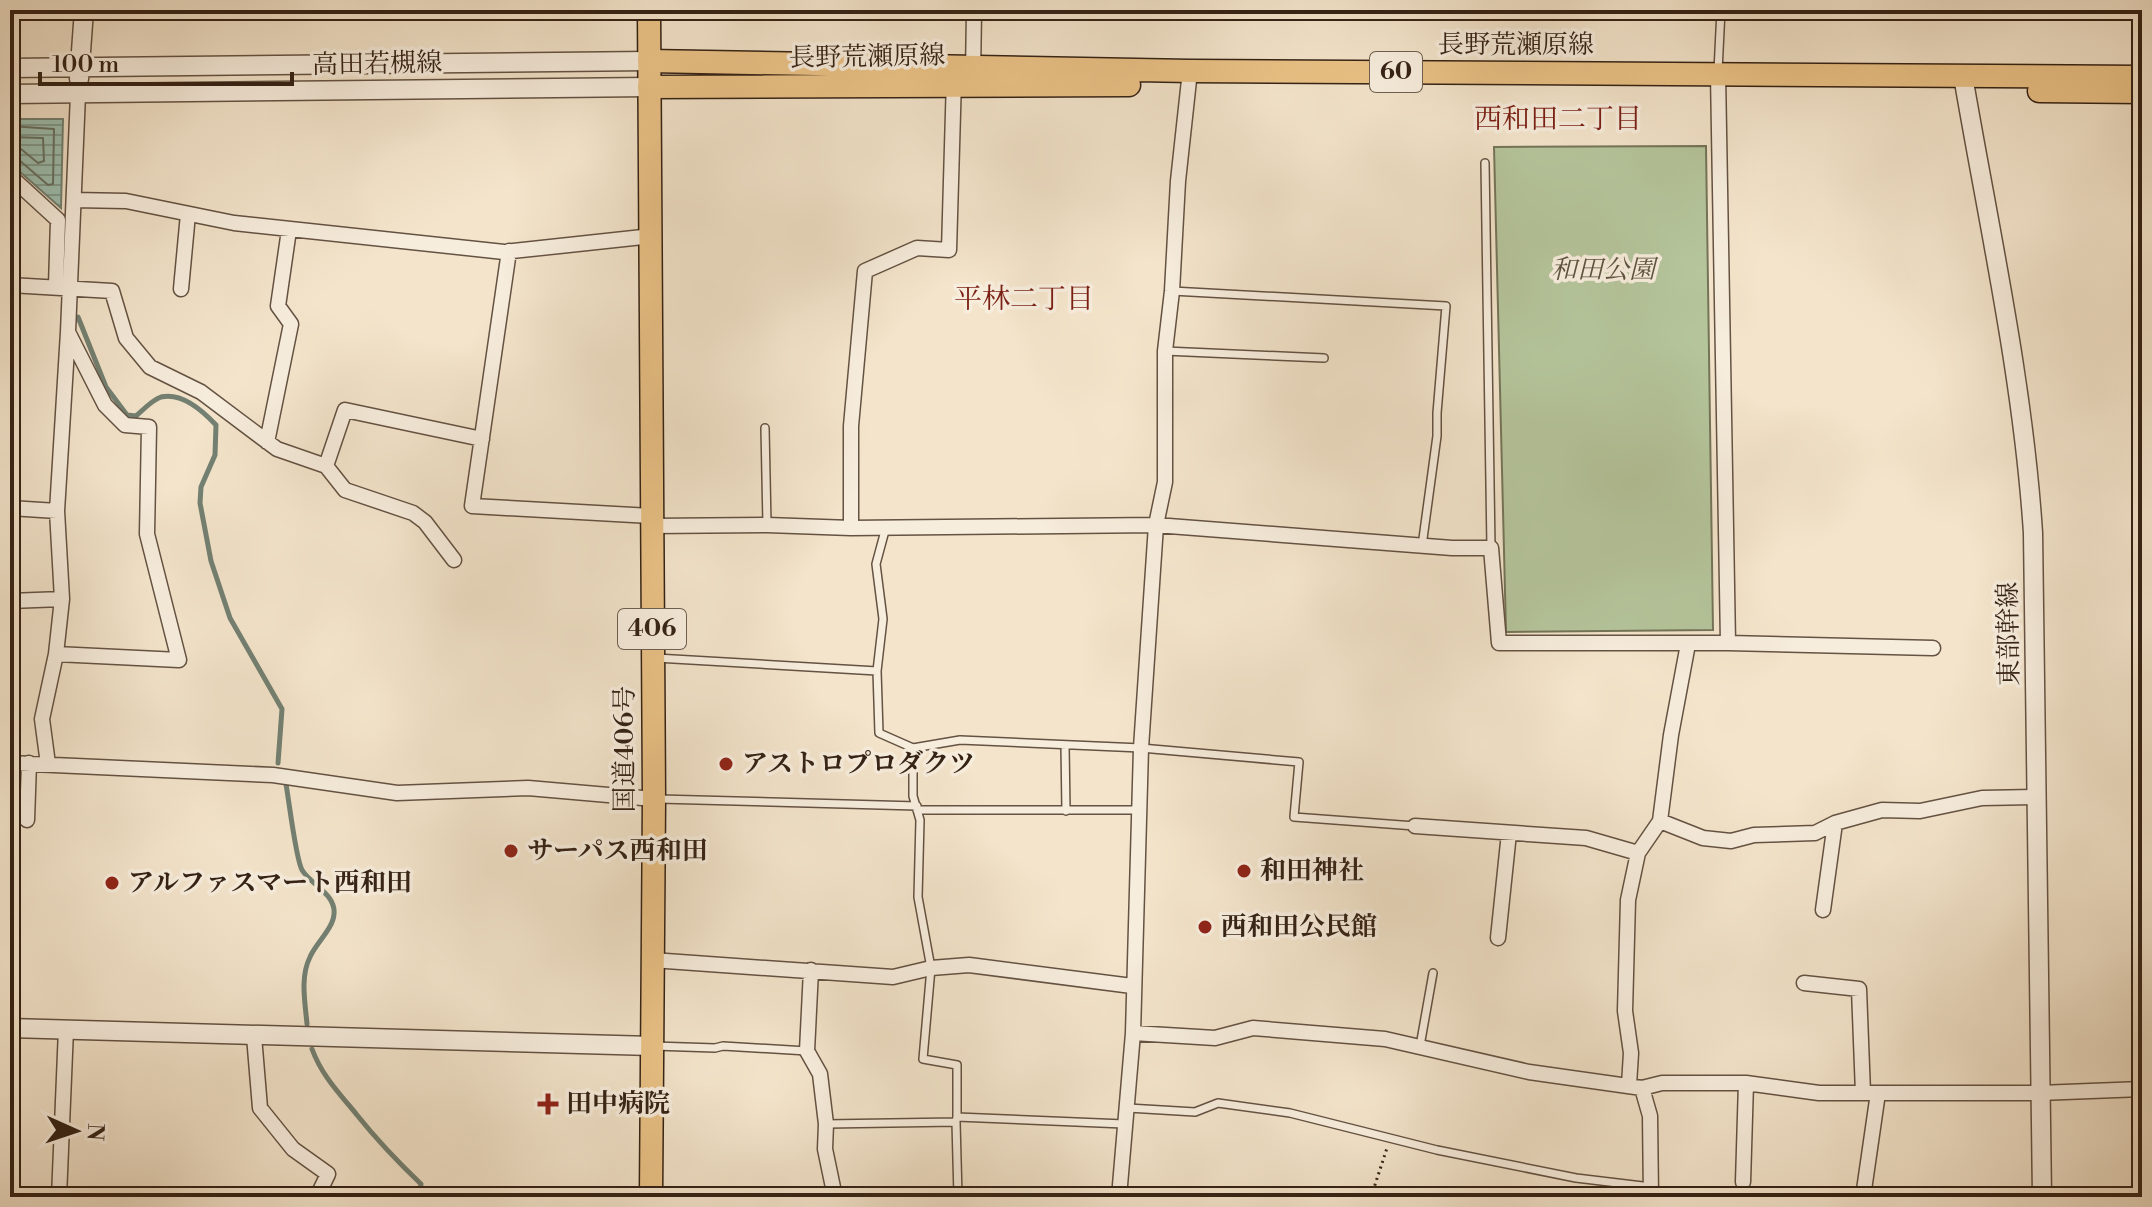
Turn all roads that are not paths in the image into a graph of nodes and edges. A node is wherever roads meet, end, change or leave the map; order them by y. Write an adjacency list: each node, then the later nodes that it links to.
1 (84, 10): 6 (street)
2 (649, 10): 5 (main road, 406)
3 (974, 10): 8 (street)
4 (1721, 10): 11 (lane)
5 (649, 61): 6 (street, 高田若槻線); 8 (main road, 長野荒瀬原線 / 60); 13 (main road, 国道406号 / 406)
6 (79, 67): 7 (street, 高田若槻線); 16 (street)
7 (10, 68)
8 (963, 76): 10 (main road, 長野荒瀬原線 / 60); 13 (main road, 長野荒瀬原線 / 60); 41 (street)
9 (2142, 77): 12 (main road, 長野荒瀬原線 / 60)
10 (1190, 78): 11 (main road, 長野荒瀬原線 / 60); 27 (street)
11 (1718, 81): 12 (main road, 長野荒瀬原線 / 60); 47 (street)
12 (1964, 83): 14 (main road, 長野荒瀬原線 / 60); 59 (street, 東部幹線)
13 (649, 87): 16 (street, 高田若槻線); 22 (main road, 国道406号 / 406)
14 (2142, 92)
15 (10, 94): 16 (street, 高田若槻線)
16 (78, 94): 19 (street)
17 (1485, 163): 43 (lane)
18 (10, 176): 25 (street)
19 (74, 200): 20 (street); 25 (street)
20 (188, 214): 21 (street); 26 (street)
21 (289, 230): 23 (street); 33 (street)
22 (652, 236): 23 (street); 37 (main road, 国道406号 / 406)
23 (509, 251): 32 (street)
24 (10, 285): 25 (street)
25 (63, 287): 28 (street); 33 (street)
26 (181, 289)
27 (1172, 291): 29 (street); 42 (lane)
28 (68, 332): 36 (street); 50 (street)
29 (1165, 351): 30 (lane); 39 (street)
30 (1324, 358)
31 (765, 428): 38 (lane)
32 (482, 439): 34 (street); 37 (street)
33 (267, 442): 34 (street)
34 (326, 466): 44 (street)
35 (10, 508): 36 (street)
36 (57, 511): 45 (street)
37 (651, 521): 38 (street); 51 (main road, 国道406号 / 406)
38 (767, 525): 41 (street)
39 (1156, 525): 40 (street); 42 (street); 55 (street)
40 (886, 527): 41 (street); 52 (lane)
41 (851, 528)
42 (1422, 546): 43 (street)
43 (1491, 548): 48 (street)
44 (454, 560)
45 (62, 599): 46 (street); 50 (street)
46 (10, 601)
47 (1728, 643): 48 (street); 49 (street)
48 (1688, 644): 65 (street)
49 (1933, 648)
50 (56, 654): 58 (street)
51 (652, 658): 52 (lane); 60 (main road, 国道406号 / 406)
52 (877, 671): 54 (lane)
53 (1065, 745): 54 (lane); 55 (lane); 63 (lane)
54 (913, 748): 61 (lane)
55 (1141, 748): 62 (street); 67 (lane)
56 (10, 763): 57 (street)
57 (29, 763): 58 (street); 64 (street)
58 (48, 764): 60 (street)
59 (2037, 797): 66 (street); 89 (street, 東部幹線)
60 (654, 799): 61 (lane); 72 (main road, 国道406号 / 406)
61 (917, 808): 63 (lane); 73 (lane)
62 (1139, 810): 63 (lane); 77 (street)
63 (1066, 811)
64 (27, 820)
65 (1660, 821): 66 (street); 69 (street)
66 (1835, 823): 70 (street)
67 (1415, 826): 68 (street)
68 (1509, 833): 69 (street); 71 (street)
69 (1638, 853): 86 (street)
70 (1823, 910)
71 (1498, 938)
72 (652, 960): 74 (street); 82 (main road, 国道406号 / 406)
73 (931, 968): 74 (street); 77 (street); 91 (lane)
74 (811, 970): 84 (street)
75 (1433, 973): 83 (lane)
76 (1804, 983): 88 (street)
77 (1132, 986): 80 (street)
78 (10, 1028): 79 (street)
79 (66, 1029): 81 (street); 97 (street)
80 (1133, 1033): 83 (street); 90 (street)
81 (254, 1036): 82 (street); 98 (street)
82 (652, 1046): 84 (lane); 99 (main road, 国道406号 / 406)
83 (1420, 1046): 86 (street)
84 (807, 1051): 92 (street)
85 (1746, 1083): 86 (street); 88 (street); 94 (street)
86 (1635, 1086): 96 (street)
87 (2142, 1089): 89 (street)
88 (1871, 1093): 89 (street); 95 (street)
89 (2039, 1093): 103 (street, 東部幹線)
90 (1128, 1108): 93 (street); 96 (lane)
91 (956, 1120): 92 (lane); 93 (lane); 101 (lane)
92 (826, 1124): 100 (street)
93 (1126, 1124): 102 (street)
94 (1743, 1182)
95 (1864, 1190)
96 (1651, 1192)
97 (59, 1197)
98 (317, 1197)
99 (651, 1197)
100 (835, 1197)
101 (958, 1197)
102 (1119, 1197)
103 (2042, 1197)

